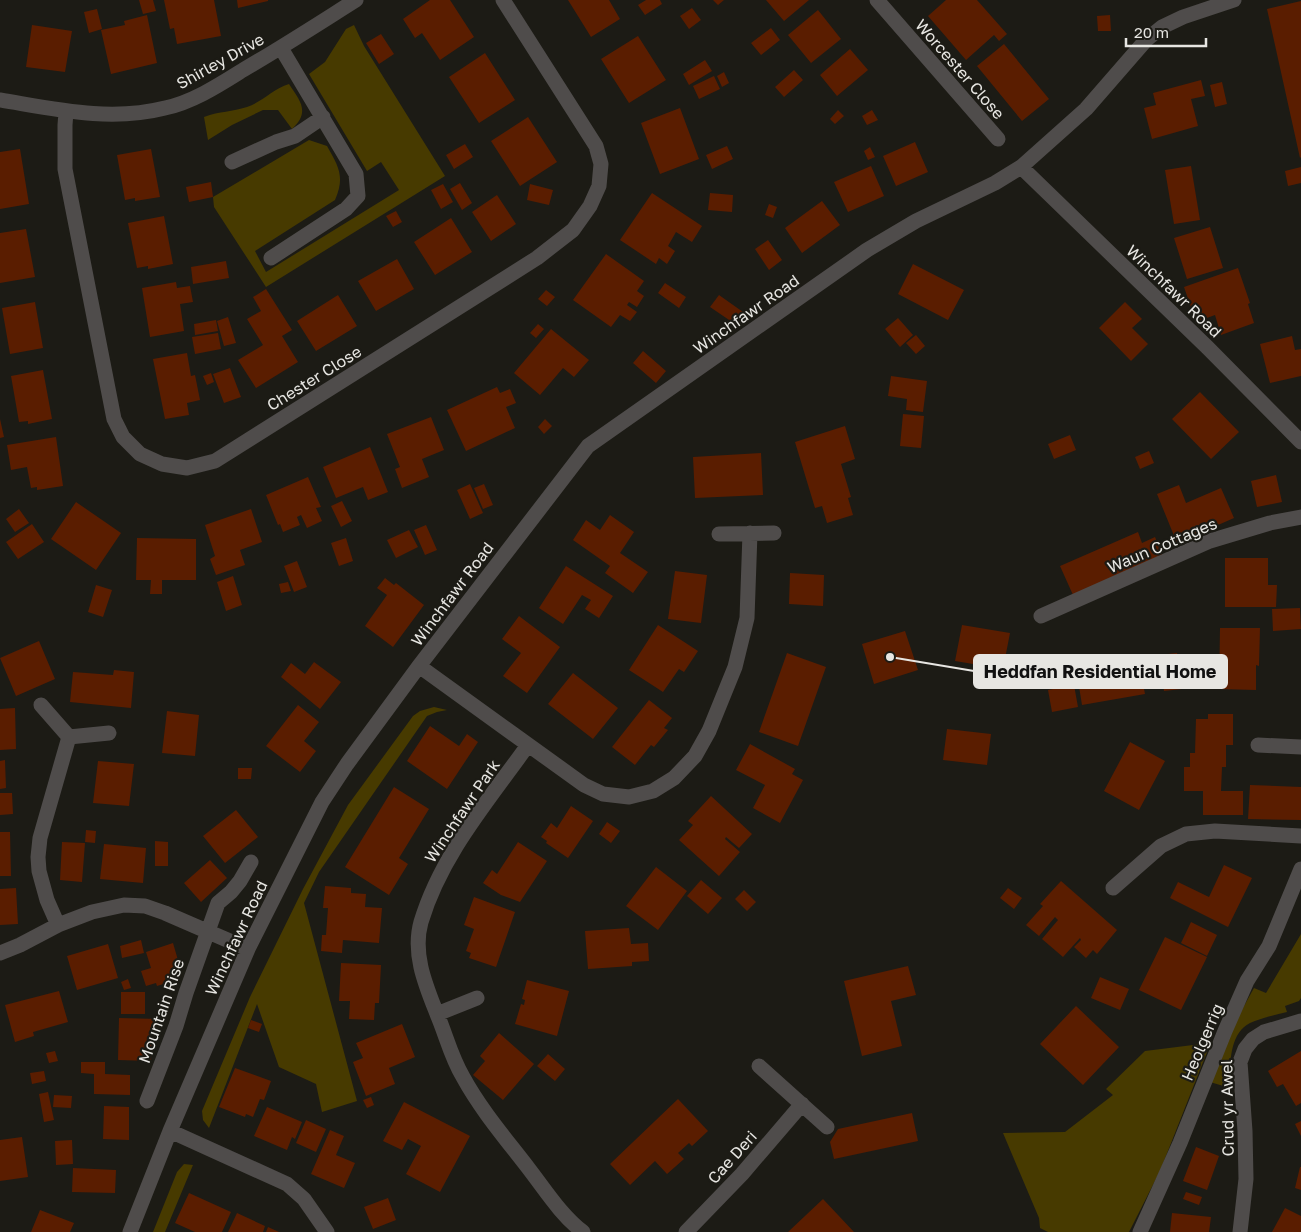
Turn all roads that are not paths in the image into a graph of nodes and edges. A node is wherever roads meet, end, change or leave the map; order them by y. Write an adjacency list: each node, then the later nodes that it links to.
1 (356, 0): 5 (street, Shirley Drive)
2 (503, 0): 7 (street, Chester Close)
3 (877, 0): 9 (street, Worcester Close)
4 (1234, 0): 11 (street, Winchfawr Road)
5 (281, 48): 7 (street, Shirley Drive); 8 (street)
6 (0, 100): 7 (street, Shirley Drive)
7 (66, 112)
8 (323, 117): 10 (street); 12 (street)
9 (998, 139)
10 (232, 162)
11 (1022, 167): 13 (street, Winchfawr Road); 19 (street, Winchfawr Road)
12 (271, 258)
13 (1301, 442)
14 (1301, 517): 18 (street, Waun Cottages)
15 (774, 533): 17 (street)
16 (719, 534): 17 (street)
17 (750, 534): 23 (street)
18 (1041, 616)
19 (419, 666): 23 (street); 32 (street, Winchfawr Road)
20 (41, 705): 22 (street)
21 (109, 733): 22 (street)
22 (69, 737): 30 (street)
23 (528, 745): 35 (street, Winchfawr Park)
24 (1258, 746): 25 (street)
25 (1301, 747)
26 (1301, 836): 29 (street)
27 (251, 862): 31 (street, Mountain Rise)
28 (1301, 869): 46 (street, Heolgerrig)
29 (1113, 888)
30 (58, 925): 31 (street); 33 (street)
31 (208, 932): 32 (street); 38 (street, Mountain Rise)
32 (248, 949): 41 (street, Winchfawr Road)
33 (0, 953)
34 (477, 998): 35 (street)
35 (437, 1014): 44 (street, Winchfawr Park)
36 (1301, 1021): 47 (street, Crud yr Awel)
37 (759, 1066): 39 (street)
38 (147, 1101)
39 (802, 1104): 40 (street); 45 (street, Cae Deri)
40 (827, 1127)
41 (170, 1131): 42 (street, Winchfawr Road); 43 (street)
42 (130, 1232)
43 (327, 1232)
44 (583, 1232)
45 (686, 1232)
46 (1140, 1232)
47 (1240, 1232)

